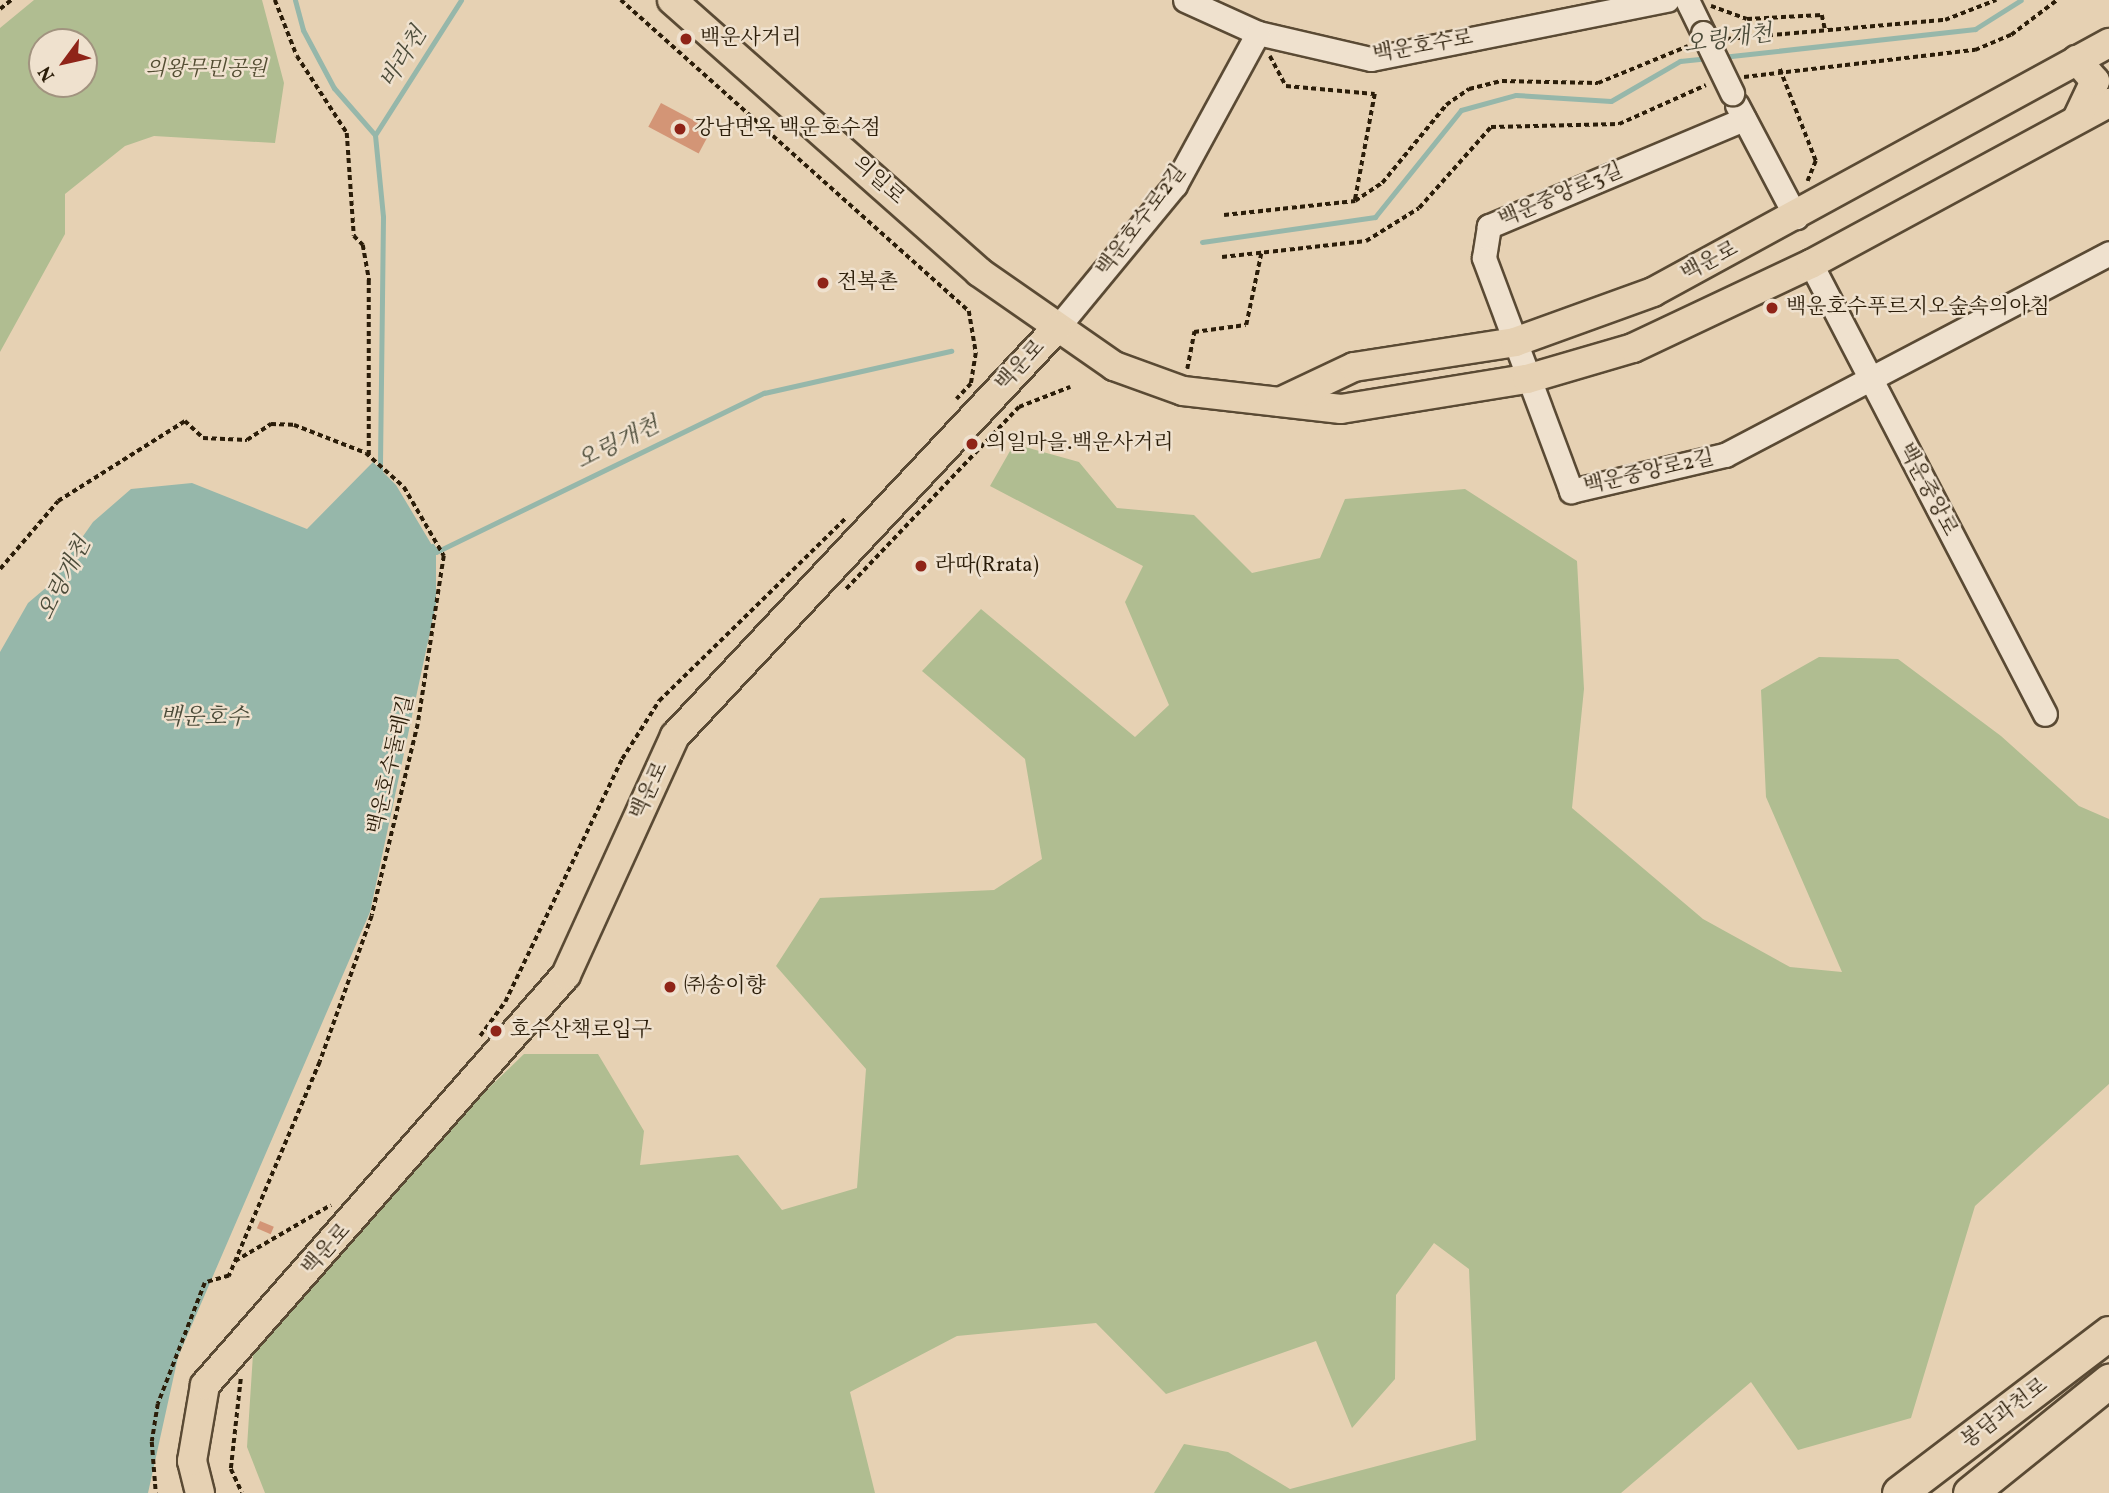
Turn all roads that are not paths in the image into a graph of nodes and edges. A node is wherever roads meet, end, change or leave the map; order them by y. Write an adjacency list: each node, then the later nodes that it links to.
1 (672, 0): 15 (main road, 의일로)
2 (1185, 0): 5 (street, 백운호수로)
3 (1667, 0): 5 (street, 백운호수로)
4 (1698, 2): 9 (street, bridge)
5 (1258, 33): 15 (street, 백운호수로2길)
6 (2109, 43): 7 (main road, 백운로)
7 (2077, 60): 10 (main road); 11 (main road, 백운로)
8 (2109, 103): 10 (main road, 백운로)
9 (1744, 119): 11 (street); 16 (street, 백운중앙로3길)
10 (2077, 119): 13 (main road, 백운로)
11 (1796, 217): 14 (main road, 백운로)
12 (2109, 254): 18 (street)
13 (1811, 264): 17 (main road, 백운로); 18 (street, 백운중앙로)
14 (1613, 307): 16 (main road, 백운로); 17 (main road)
15 (1057, 328): 20 (main road, 백운로); 24 (main road, 백운로)
16 (1515, 342): 19 (street, 백운중앙로2길); 20 (main road, 백운로)
17 (1633, 348): 19 (main road, 백운로)
18 (1867, 375): 19 (street, 백운중앙로2길); 21 (street, 백운중앙로)
19 (1527, 379): 20 (main road, 백운로)
20 (1280, 402)
21 (2045, 714)
22 (2109, 1333): 25 (highway, 봉담과천로)
23 (2109, 1381): 26 (highway, 봉담과천로)
24 (200, 1493)
25 (1899, 1493)
26 (1970, 1493)

